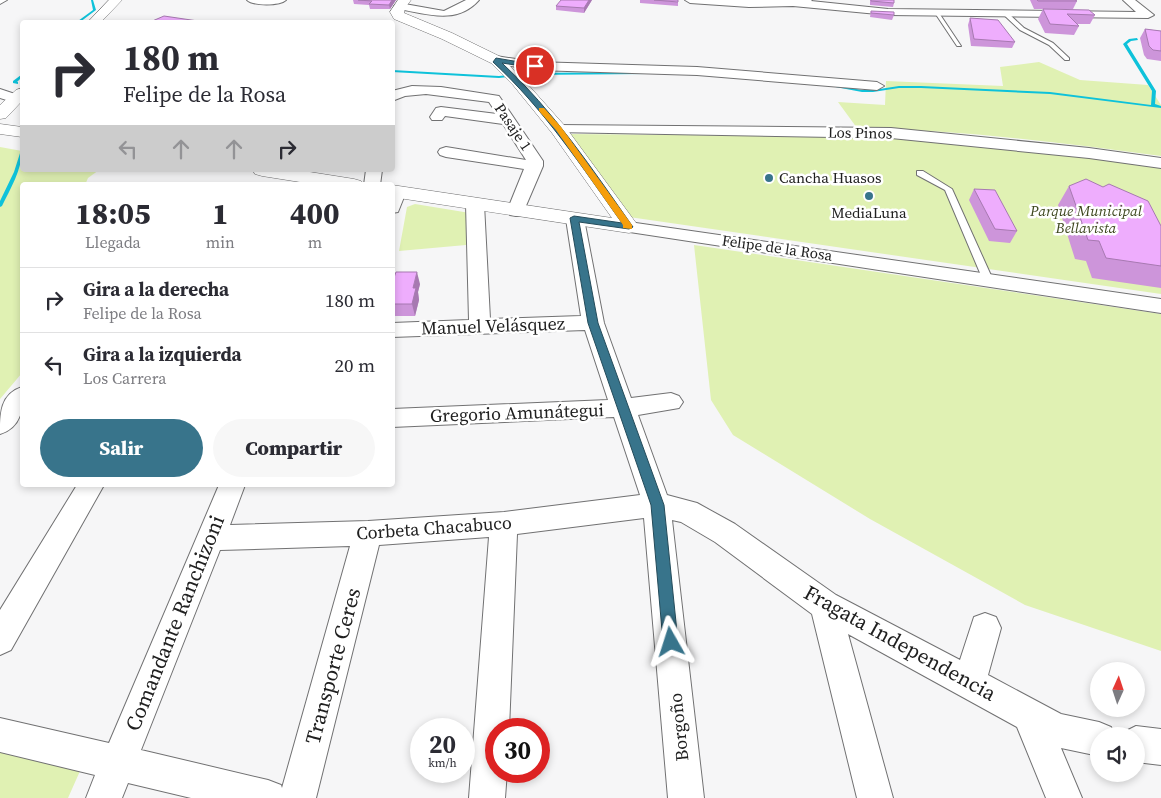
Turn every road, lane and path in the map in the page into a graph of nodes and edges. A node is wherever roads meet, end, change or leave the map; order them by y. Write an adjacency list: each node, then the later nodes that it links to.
1 (116, 0): 16 (street)
2 (252, 0): 8 (street)
3 (474, 0): 10 (street)
4 (690, 0): 9 (street)
5 (807, 0): 11 (street)
6 (1023, 0): 14 (street)
7 (1128, 0): 15 (street)
8 (281, 1)
9 (720, 1): 11 (street)
10 (402, 3): 20 (street)
11 (795, 3): 12 (street)
12 (937, 14): 13 (street); 18 (lane)
13 (1006, 14): 14 (street); 19 (lane)
14 (1032, 14): 15 (street)
15 (1148, 15): 17 (street)
16 (96, 20)
17 (1157, 24)
18 (959, 46)
19 (1067, 59)
20 (505, 69): 21 (street); 29 (street)
21 (877, 86)
22 (0, 92): 23 (street)
23 (19, 96): 25 (street)
24 (395, 96): 27 (street, Pasaje 1)
25 (0, 114)
26 (437, 117): 27 (street)
27 (507, 120): 33 (street, Pasaje 1)
28 (0, 129): 30 (street)
29 (558, 129): 32 (street, Los Pinos); 41 (street)
30 (20, 132)
31 (446, 152): 33 (street)
32 (1161, 163)
33 (535, 166): 39 (street, Pasaje 1)
34 (274, 172): 36 (street)
35 (920, 173): 42 (lane)
36 (336, 182)
37 (395, 197): 38 (street, Felipe de la Rosa)
38 (475, 204): 39 (street, Felipe de la Rosa); 45 (street)
39 (516, 211): 40 (street, Felipe de la Rosa)
40 (574, 218): 41 (street, Felipe de la Rosa); 44 (street, Borgoño)
41 (629, 227): 42 (street, Felipe de la Rosa)
42 (988, 280): 43 (street, Felipe de la Rosa)
43 (1161, 306)
44 (593, 323): 45 (street, Manuel Velásquez); 49 (street, Borgoño)
45 (480, 327): 46 (street, Manuel Velásquez)
46 (395, 330)
47 (20, 399): 51 (street)
48 (671, 402): 49 (street, Gregorio Amunátegui)
49 (624, 408): 50 (street, Gregorio Amunátegui); 54 (street, Borgoño)
50 (395, 418)
51 (0, 425)
52 (90, 487): 60 (street)
53 (231, 487): 57 (street, Comandante Ranchizoni)
54 (657, 505): 55 (street, Corbeta Chacabuco); 58 (street, Fragata Independencia); 72 (street, Borgoño)
55 (504, 524): 56 (street, Corbeta Chacabuco); 71 (street)
56 (368, 534): 57 (street, Corbeta Chacabuco); 70 (street, Transporte Ceres)
57 (210, 538): 67 (street, Comandante Ranchizoni)
58 (825, 606): 61 (street, Fragata Independencia); 73 (street)
59 (985, 628): 61 (street)
60 (0, 639)
61 (969, 683): 62 (street, Fragata Independencia)
62 (1029, 715): 64 (street, Fragata Independencia); 74 (street)
63 (0, 735): 67 (street)
64 (1090, 738)
65 (1145, 745): 66 (street)
66 (1161, 747)
67 (118, 762): 68 (street, Comandante Ranchizoni); 69 (street)
68 (104, 798)
69 (268, 798)
70 (298, 798)
71 (487, 798)
72 (686, 798)
73 (875, 798)
74 (1064, 798)

